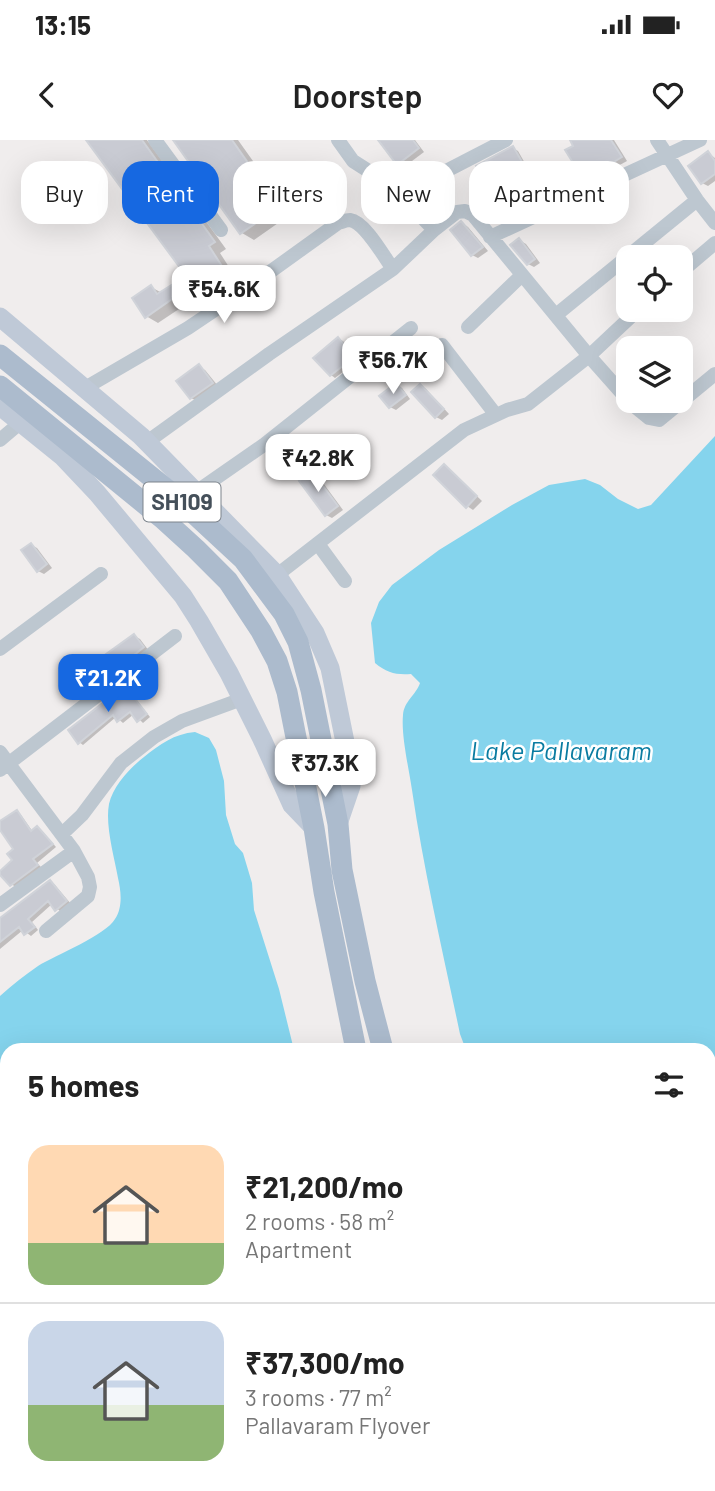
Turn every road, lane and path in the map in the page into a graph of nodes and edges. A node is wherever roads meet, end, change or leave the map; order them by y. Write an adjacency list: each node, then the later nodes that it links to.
1 (155, 140): 10 (street)
2 (338, 140): 11 (street)
3 (506, 140): 7 (street)
4 (657, 140): 6 (street)
5 (700, 140): 6 (street)
6 (668, 155): 8 (street); 12 (street)
7 (455, 166)
8 (697, 200): 9 (street); 17 (street)
9 (715, 222)
10 (221, 230)
11 (435, 230): 12 (street); 15 (street)
12 (490, 237): 16 (street)
13 (715, 243): 14 (street)
14 (693, 262)
15 (393, 269): 28 (street); 36 (street)
16 (522, 275): 17 (street); 20 (street)
17 (556, 315): 24 (street)
18 (0, 317): 28 (street)
19 (625, 322): 24 (street)
20 (468, 327)
21 (411, 328): 37 (street)
22 (442, 345): 33 (street)
23 (0, 355): 46 (main road, SH109)
24 (589, 356): 27 (street); 33 (street)
25 (715, 374): 29 (street)
26 (0, 386): 47 (main road, SH109)
27 (616, 387)
28 (85, 388): 36 (street)
29 (693, 393)
30 (0, 406): 34 (street)
31 (643, 413): 32 (street)
32 (670, 413)
33 (496, 415): 38 (street)
34 (20, 423): 35 (street); 44 (street)
35 (0, 440)
36 (147, 442): 37 (street)
37 (196, 492): 40 (street)
38 (318, 544): 40 (street); 41 (street)
39 (102, 574): 43 (street)
40 (277, 575): 46 (street)
41 (345, 581)
42 (175, 636): 45 (street)
43 (0, 649)
44 (242, 699): 47 (street); 48 (street)
45 (3, 762): 48 (street)
46 (338, 824): 53 (main road, SH109)
47 (314, 828): 52 (main road, SH109)
48 (62, 834): 49 (street)
49 (74, 851): 50 (street); 51 (street)
50 (0, 905)
51 (46, 931)
52 (355, 1043)
53 (381, 1043)

